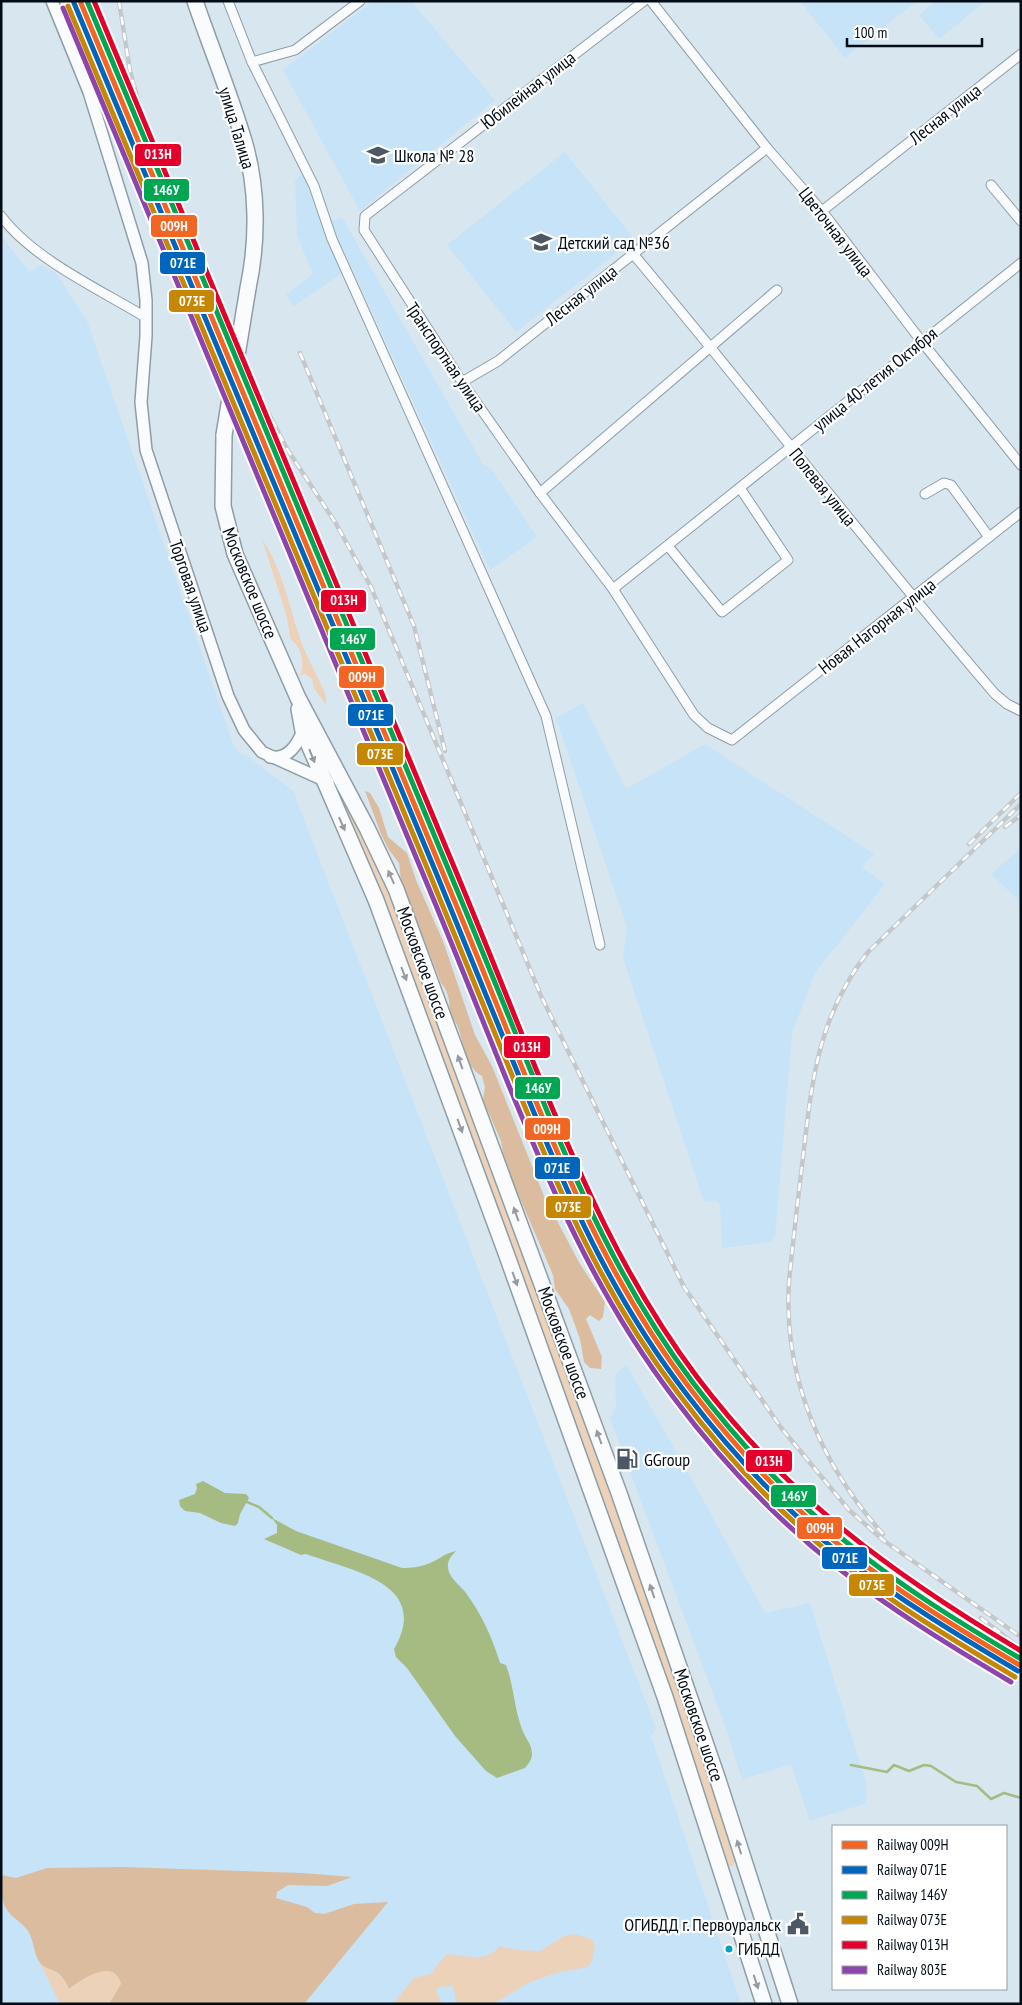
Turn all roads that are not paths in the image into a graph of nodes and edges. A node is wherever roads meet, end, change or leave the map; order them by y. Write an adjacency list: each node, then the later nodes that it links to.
1 (52, 1): 18 (street, Торговая улица)
2 (195, 1): 22 (main road, улица Талица, bridge)
3 (228, 1): 8 (street)
4 (360, 1): 8 (street)
5 (644, 1): 13 (street, Юбилейная улица)
6 (651, 1): 9 (street, Цветочная улица)
7 (1021, 54): 11 (street, Лесная улица)
8 (252, 62): 40 (street)
9 (767, 148): 11 (street, Цветочная улица); 15 (street, Лесная улица)
10 (991, 185): 14 (street)
11 (822, 212): 19 (street, Цветочная улица)
12 (1, 216): 18 (street)
13 (365, 216): 21 (street, Транспортная улица)
14 (1021, 221)
15 (634, 254): 20 (street, Полевая улица); 21 (street, Лесная улица)
16 (1021, 263): 19 (street, улица 40-летия Октября)
17 (777, 290): 20 (street)
18 (145, 318): 37 (street, Торговая улица)
19 (922, 342): 23 (street, улица 40-летия Октября); 24 (street, Цветочная улица)
20 (710, 346): 23 (street, Полевая улица); 26 (street)
21 (462, 382): 26 (street, Транспортная улица)
22 (224, 434): 33 (main road, Московское шоссе)
23 (790, 447): 25 (street, улица 40-летия Октября); 32 (street, Полевая улица)
24 (1021, 465)
25 (740, 488): 30 (street, улица 40-летия Октября); 30 (street)
26 (540, 493): 31 (street, Транспортная улица)
27 (924, 494): 29 (street)
28 (1021, 512): 29 (street, Новая Нагорная улица)
29 (989, 537): 32 (street, Новая Нагорная улица)
30 (668, 546): 31 (street, улица 40-летия Октября)
31 (613, 590): 36 (street, Транспортная улица)
32 (913, 598): 34 (street, Полевая улица); 36 (street, Новая Нагорная улица)
33 (298, 698): 35 (main road, Московское шоссе); 39 (main road, Московское шоссе)
34 (1021, 711)
35 (303, 731): 37 (street); 38 (main road, Московское шоссе, one-way to 38)
36 (732, 740)
37 (267, 756): 38 (street, Торговая улица)
38 (322, 779): 39 (street, Торговая улица); 42 (main road, Московское шоссе, one-way to 42)
39 (348, 791): 41 (main road, Московское шоссе, one-way to 39)
40 (600, 945)
41 (748, 1875): 42 (main road); 43 (main road, Московское шоссе)
42 (725, 1880): 44 (main road, Московское шоссе)
43 (754, 1894): 44 (main road); 46 (main road, Московское шоссе)
44 (730, 1902): 45 (main road, Московское шоссе, one-way to 45)
45 (764, 2004)
46 (790, 2004)

